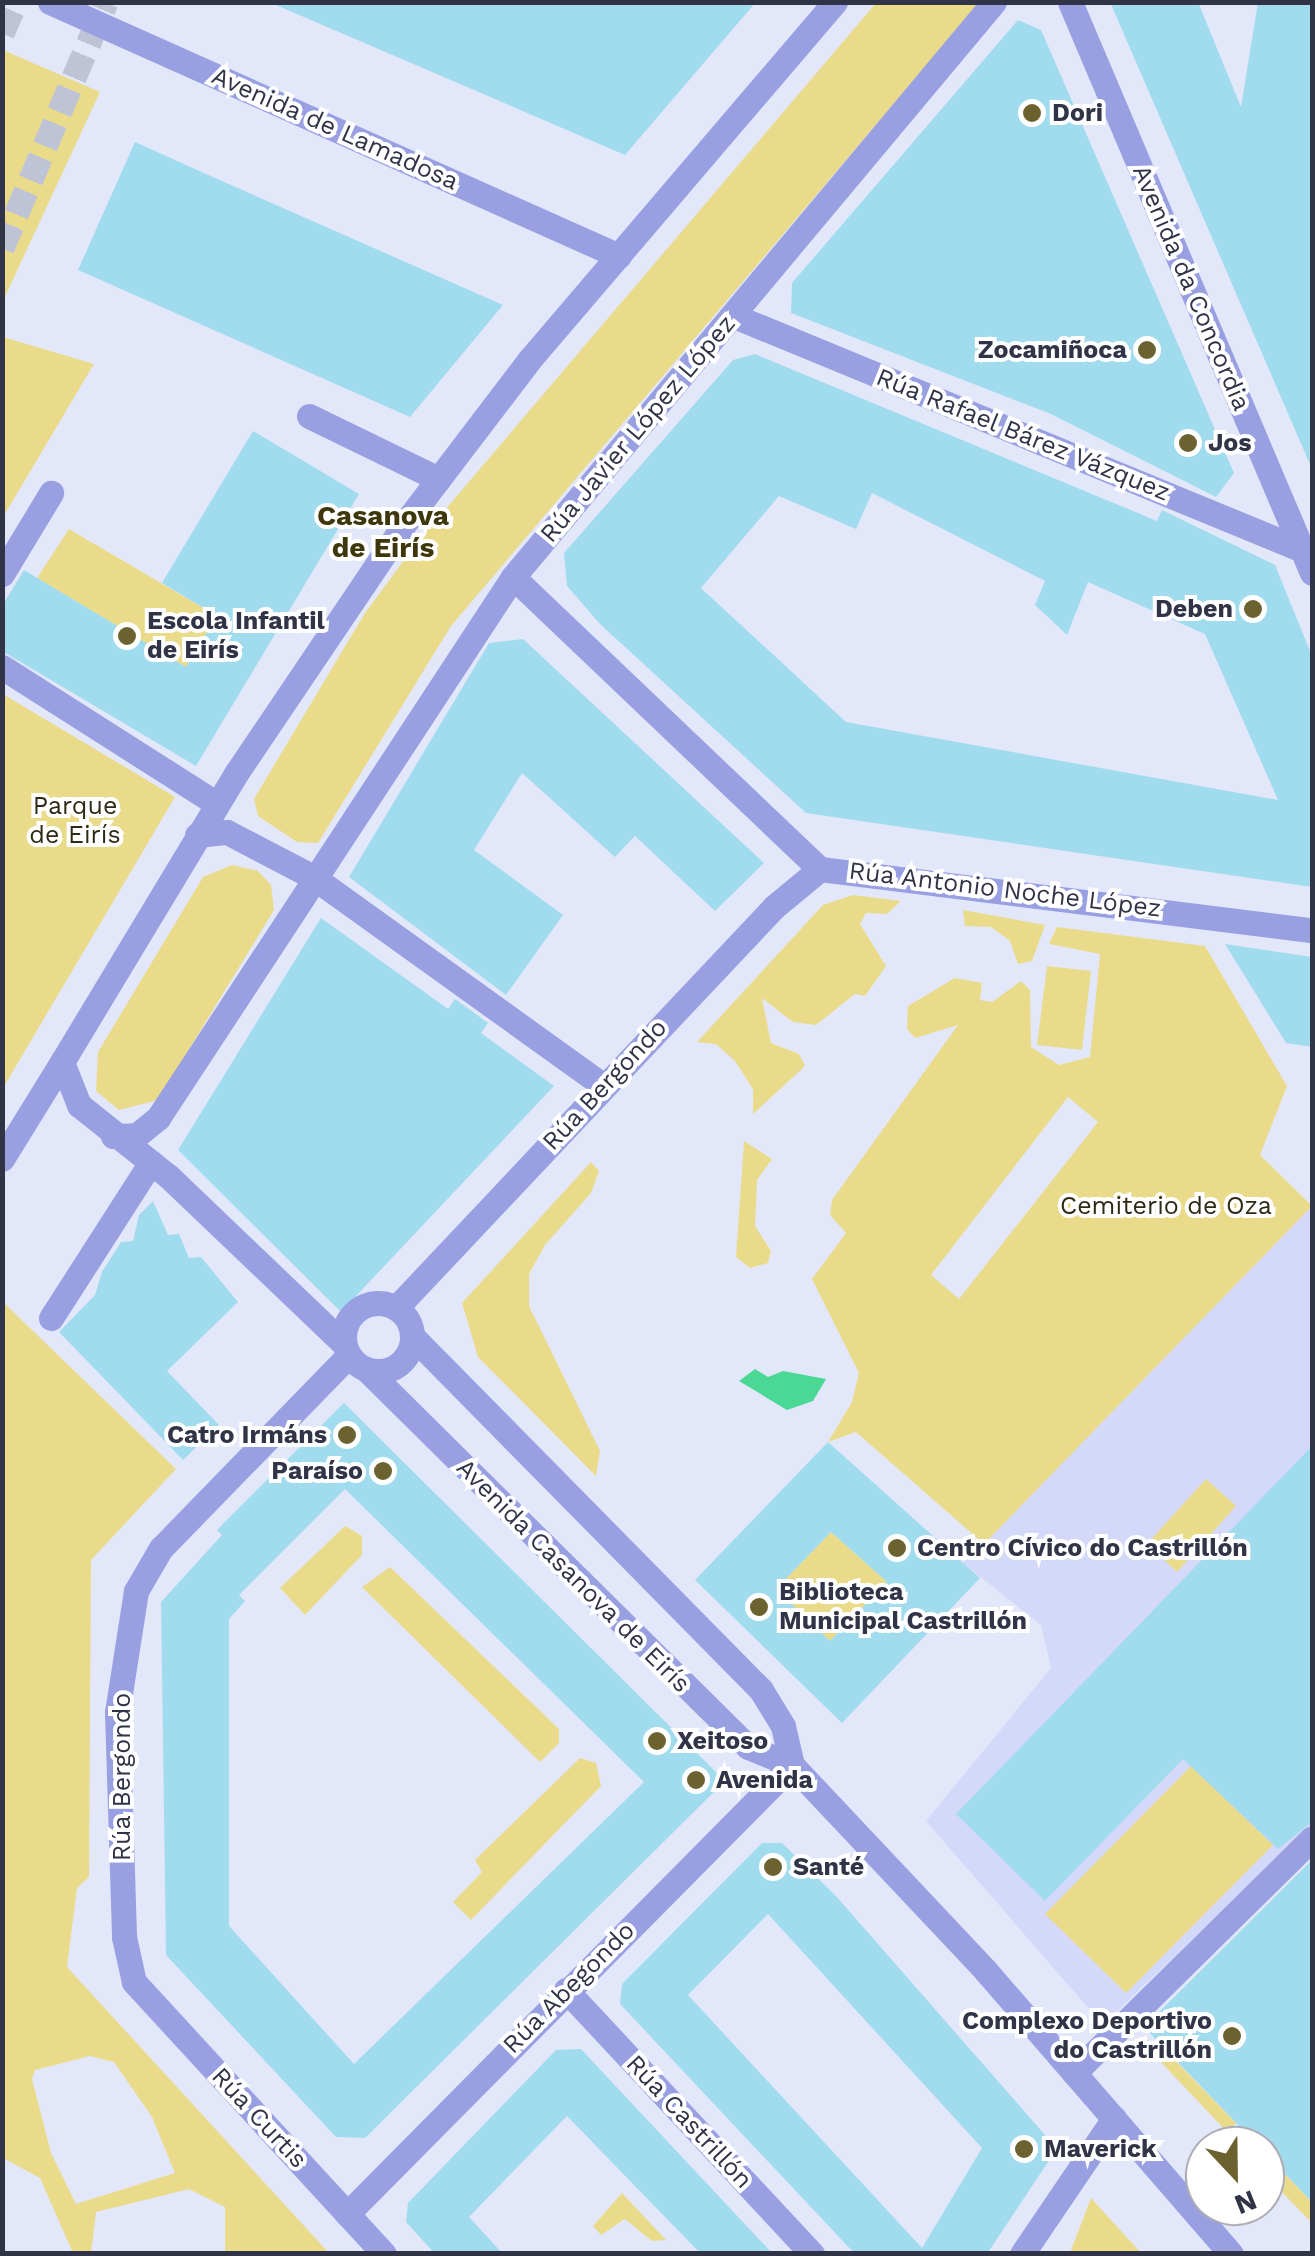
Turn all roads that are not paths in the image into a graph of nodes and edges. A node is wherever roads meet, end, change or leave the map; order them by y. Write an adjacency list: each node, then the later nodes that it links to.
1 (50, 2): 5 (street, Avenida de Lamadosa)
2 (835, 2): 5 (street)
3 (994, 2): 6 (street, Rúa Javier López López)
4 (1070, 2): 10 (street, Avenida da Concordia)
5 (619, 256): 8 (street)
6 (734, 316): 10 (street, Rúa Rafael Bárez Vázquez); 13 (street, Rúa Javier López López)
7 (309, 416): 8 (street)
8 (439, 479): 15 (street)
9 (52, 493): 12 (street)
10 (1307, 551): 11 (street, Avenida da Concordia)
11 (1312, 573)
12 (2, 574)
13 (513, 577): 17 (street, Rúa Antonio Noche López); 18 (street, Rúa Javier López López)
14 (2, 667): 15 (street)
15 (217, 804): 16 (street)
16 (197, 836): 18 (street); 20 (street)
17 (820, 868): 19 (street, Rúa Antonio Noche López); 21 (street, Rúa Bergondo)
18 (312, 878): 21 (street); 24 (street, Rúa Javier López López)
19 (1312, 930)
20 (62, 1062): 22 (street); 23 (street)
21 (604, 1086): 27 (street, Rúa Bergondo)
22 (79, 1105): 23 (street); 24 (street)
23 (25, 1124): 25 (street)
24 (113, 1136): 26 (street, Avenida Casanova de Eirís)
25 (2, 1159)
26 (151, 1162): 28 (street); 30 (street, Avenida Casanova de Eirís)
27 (396, 1308): 29 (street); 30 (street)
28 (50, 1318)
29 (412, 1336): 30 (street); 31 (street, Avenida Casanova de Eirís)
30 (353, 1356): 31 (street, Avenida Casanova de Eirís); 33 (street, Rúa Bergondo)
31 (792, 1765): 34 (street, Rúa Abegondo); 35 (street, Avenida Casanova de Eirís)
32 (1312, 1838): 35 (street)
33 (134, 1982): 37 (street, Rúa Curtis)
34 (566, 1990): 37 (street, Rúa Abegondo); 39 (street, Rúa Castrillón)
35 (1074, 2073): 36 (street, Avenida Casanova de Eirís)
36 (1114, 2118): 40 (street); 41 (street, Avenida Casanova de Eirís)
37 (348, 2214): 38 (street, Rúa Curtis)
38 (384, 2254)
39 (812, 2254)
40 (1022, 2254)
41 (1232, 2254)

